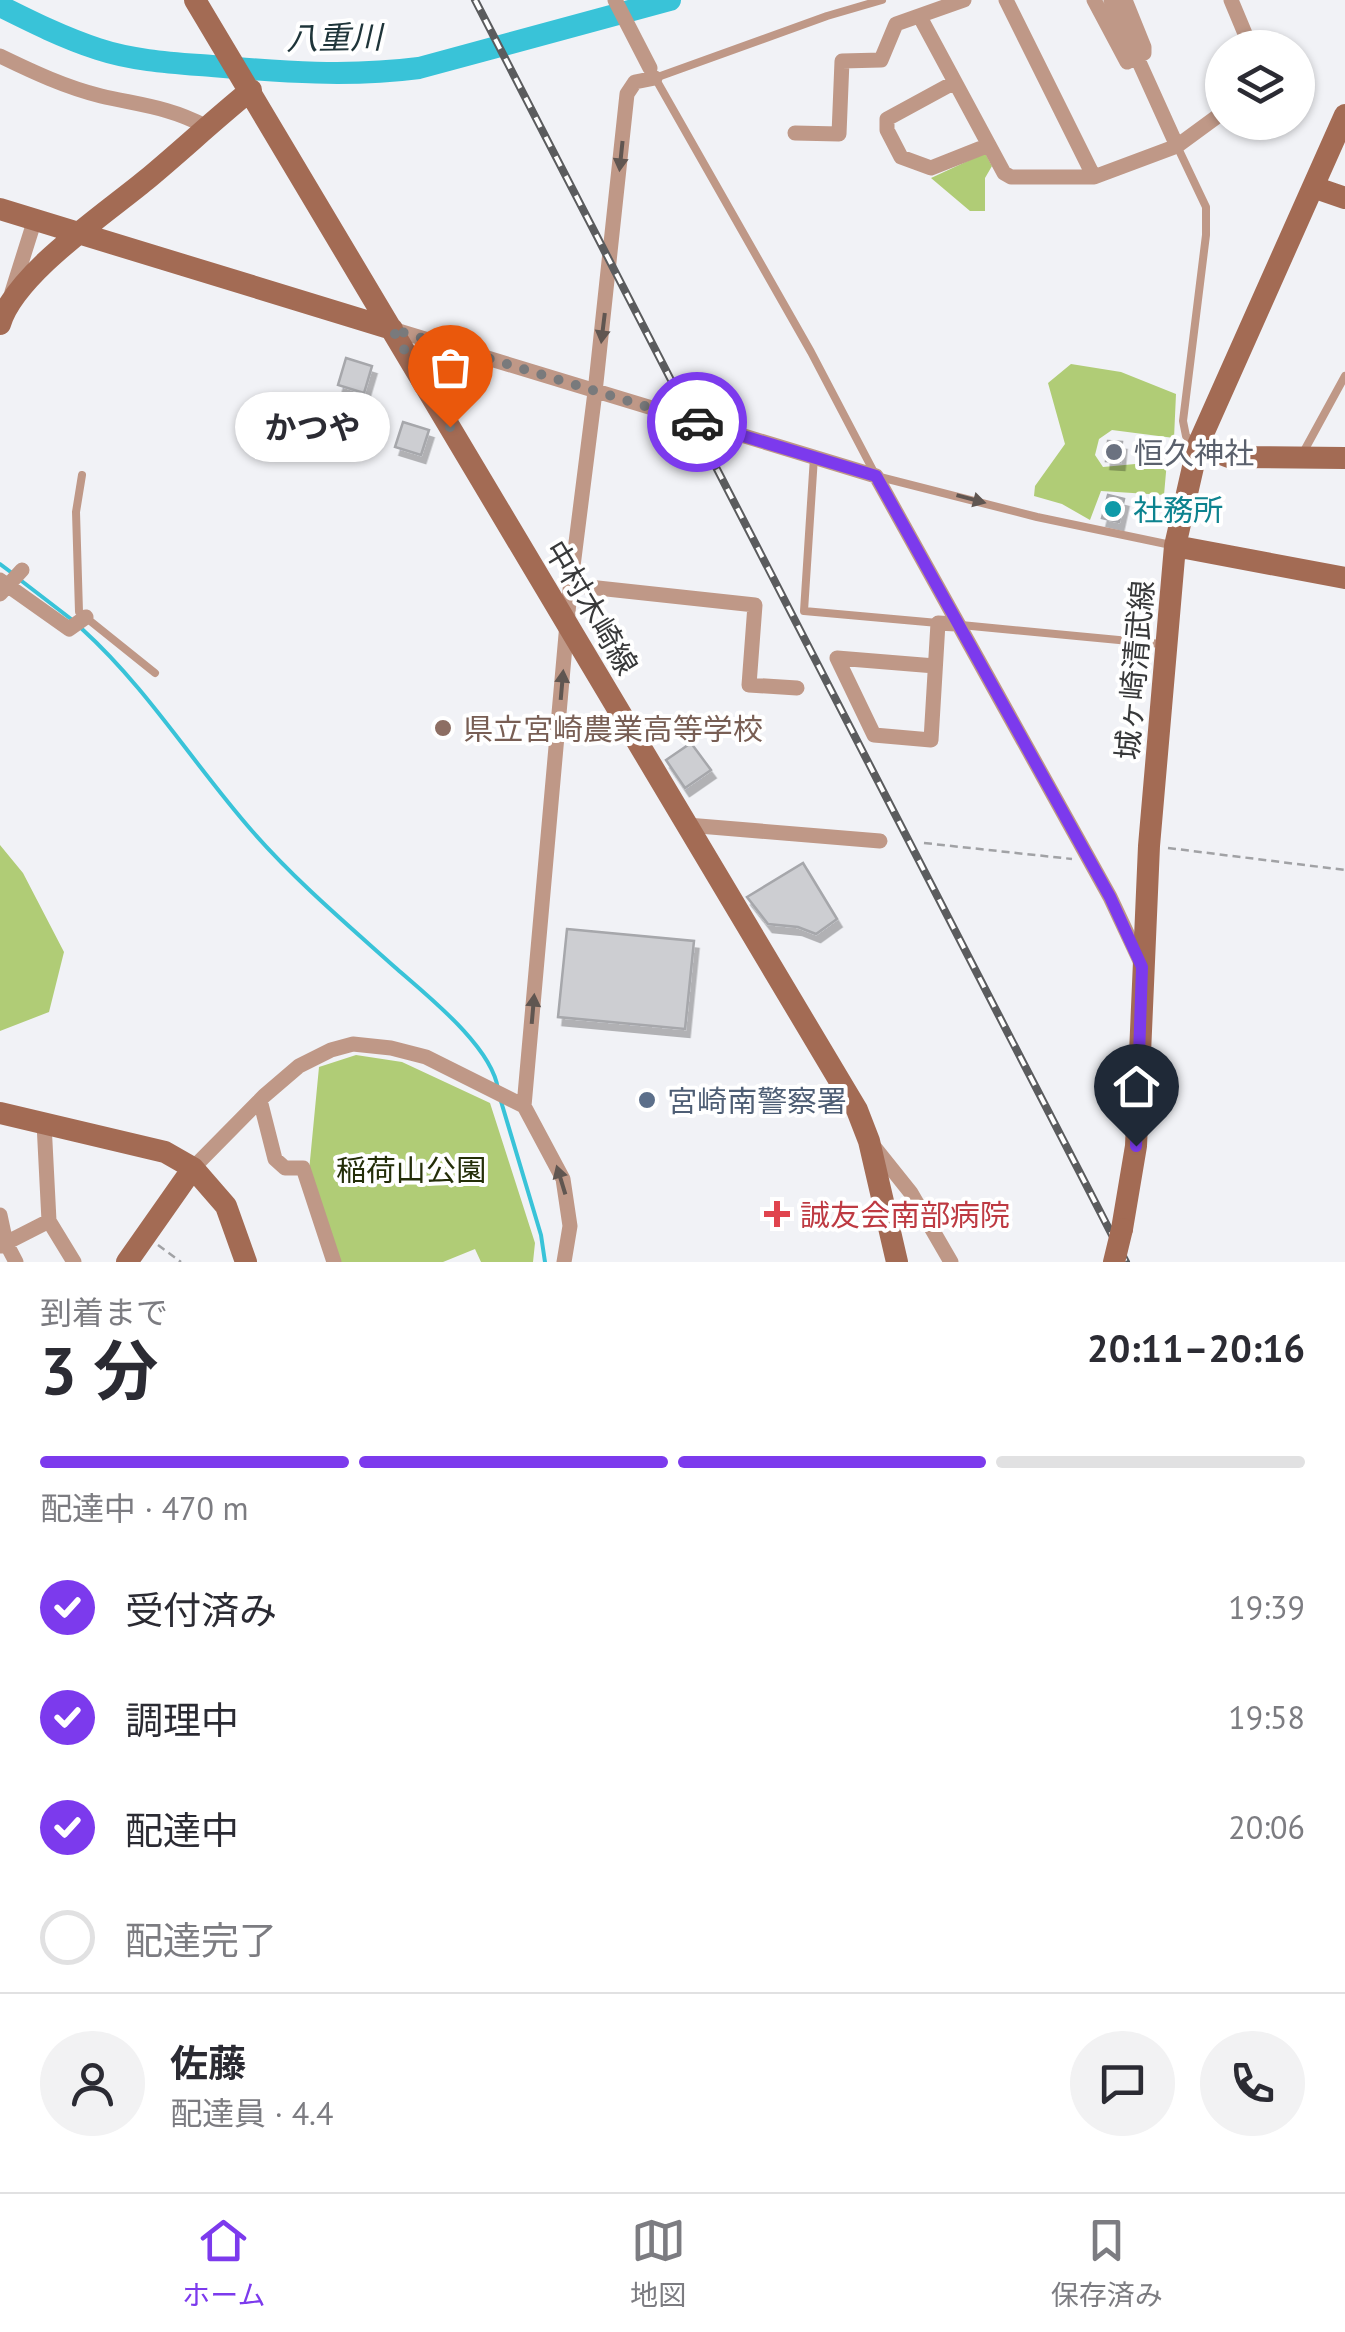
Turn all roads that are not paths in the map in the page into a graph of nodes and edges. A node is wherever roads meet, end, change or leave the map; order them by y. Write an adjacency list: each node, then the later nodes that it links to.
1 (195, 0): 16 (main road, 中村木崎線)
2 (615, 0): 14 (street)
3 (882, 0): 14 (lane)
4 (964, 0): 10 (street)
5 (1006, 0): 23 (street)
6 (1094, 0): 13 (street)
7 (1111, 0): 13 (street)
8 (1125, 0): 13 (street)
9 (1231, 0): 11 (street)
10 (920, 17): 15 (street); 20 (street)
11 (1244, 30)
12 (0, 56): 18 (street)
13 (1138, 58): 22 (street)
14 (652, 73): 32 (street, one-way to 32); 38 (lane)
15 (955, 82): 21 (street); 21 (street)
16 (250, 90): 18 (main road); 30 (main road, 中村木崎線)
17 (1345, 115): 24 (main road, 城ヶ崎清武線)
18 (214, 119): 28 (main road)
19 (1205, 126): 22 (street)
20 (795, 134)
21 (989, 145): 23 (street)
22 (1177, 146): 23 (street); 33 (lane)
23 (1094, 177)
24 (1313, 187): 25 (main road); 33 (main road, 城ヶ崎清武線)
25 (1345, 198)
26 (0, 209): 27 (main road)
27 (35, 219): 28 (main road); 29 (street)
28 (81, 231): 29 (main road); 30 (main road)
29 (3, 316)
30 (392, 329): 32 (street); 44 (main road, 中村木崎線)
31 (1345, 376): 36 (lane)
32 (595, 392): 34 (street); 42 (street)
33 (1198, 445): 36 (main road); 39 (main road, 城ヶ崎清武線)
34 (814, 457): 38 (street); 45 (lane)
35 (1345, 458): 36 (main road)
36 (1299, 460)
37 (82, 475): 43 (lane)
38 (876, 476): 39 (lane, one-way to 39); 46 (street)
39 (1175, 546): 40 (main road); 47 (main road, 城ヶ崎清武線)
40 (1345, 578)
41 (9, 582): 43 (street)
42 (570, 585): 44 (street); 50 (street)
43 (86, 618): 49 (lane)
44 (566, 622): 51 (main road, 中村木崎線); 55 (street, one-way to 44)
45 (938, 623): 46 (street); 48 (street)
46 (956, 624): 47 (lane); 53 (street)
47 (1167, 644): 53 (main road, 城ヶ崎清武線)
48 (935, 666): 48 (street)
49 (154, 673)
50 (797, 688)
51 (687, 825): 52 (street); 58 (main road, 中村木崎線)
52 (880, 842)
53 (1142, 967): 71 (main road, 城ヶ崎清武線, bridge)
54 (260, 1100): 55 (street); 59 (street); 67 (street)
55 (524, 1106): 68 (street, one-way to 55)
56 (0, 1113): 57 (main road)
57 (44, 1123): 59 (main road); 61 (street)
58 (869, 1142): 69 (main road, 中村木崎線); 70 (street)
59 (194, 1168): 65 (main road); 66 (main road)
60 (0, 1215): 62 (street)
61 (49, 1221): 62 (street); 64 (street)
62 (3, 1244): 63 (street)
63 (16, 1262)
64 (74, 1262)
65 (127, 1262)
66 (246, 1262)
67 (334, 1262)
68 (564, 1262)
69 (897, 1262)
70 (952, 1262)
71 (1114, 1262)

